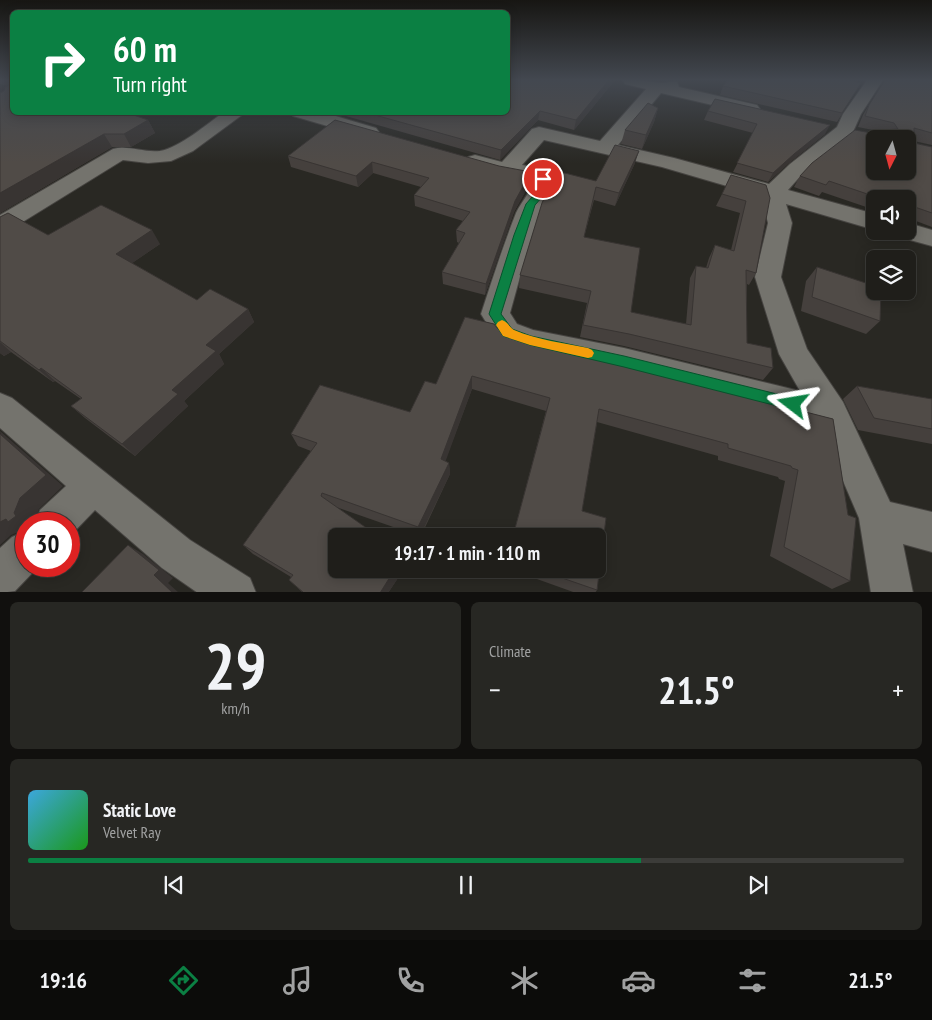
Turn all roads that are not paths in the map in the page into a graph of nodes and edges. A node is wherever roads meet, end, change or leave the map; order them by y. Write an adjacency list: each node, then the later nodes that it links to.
1 (645, 108): 8 (street)
2 (750, 108): 4 (street)
3 (855, 108): 11 (street)
4 (771, 113)
5 (233, 115): 13 (street)
6 (310, 115): 7 (street)
7 (384, 136)
8 (605, 148): 10 (street); 11 (street)
9 (460, 157): 10 (street)
10 (507, 170): 17 (street)
11 (772, 194): 12 (street); 17 (street)
12 (866, 220)
13 (0, 225)
14 (916, 233): 15 (street)
15 (932, 238)
16 (0, 408): 18 (street)
17 (831, 414): 20 (street)
18 (93, 486): 19 (street); 24 (street)
19 (66, 512)
20 (878, 518): 21 (street); 25 (street)
21 (932, 532)
22 (15, 562): 23 (street)
23 (0, 576)
24 (235, 592)
25 (892, 592)

